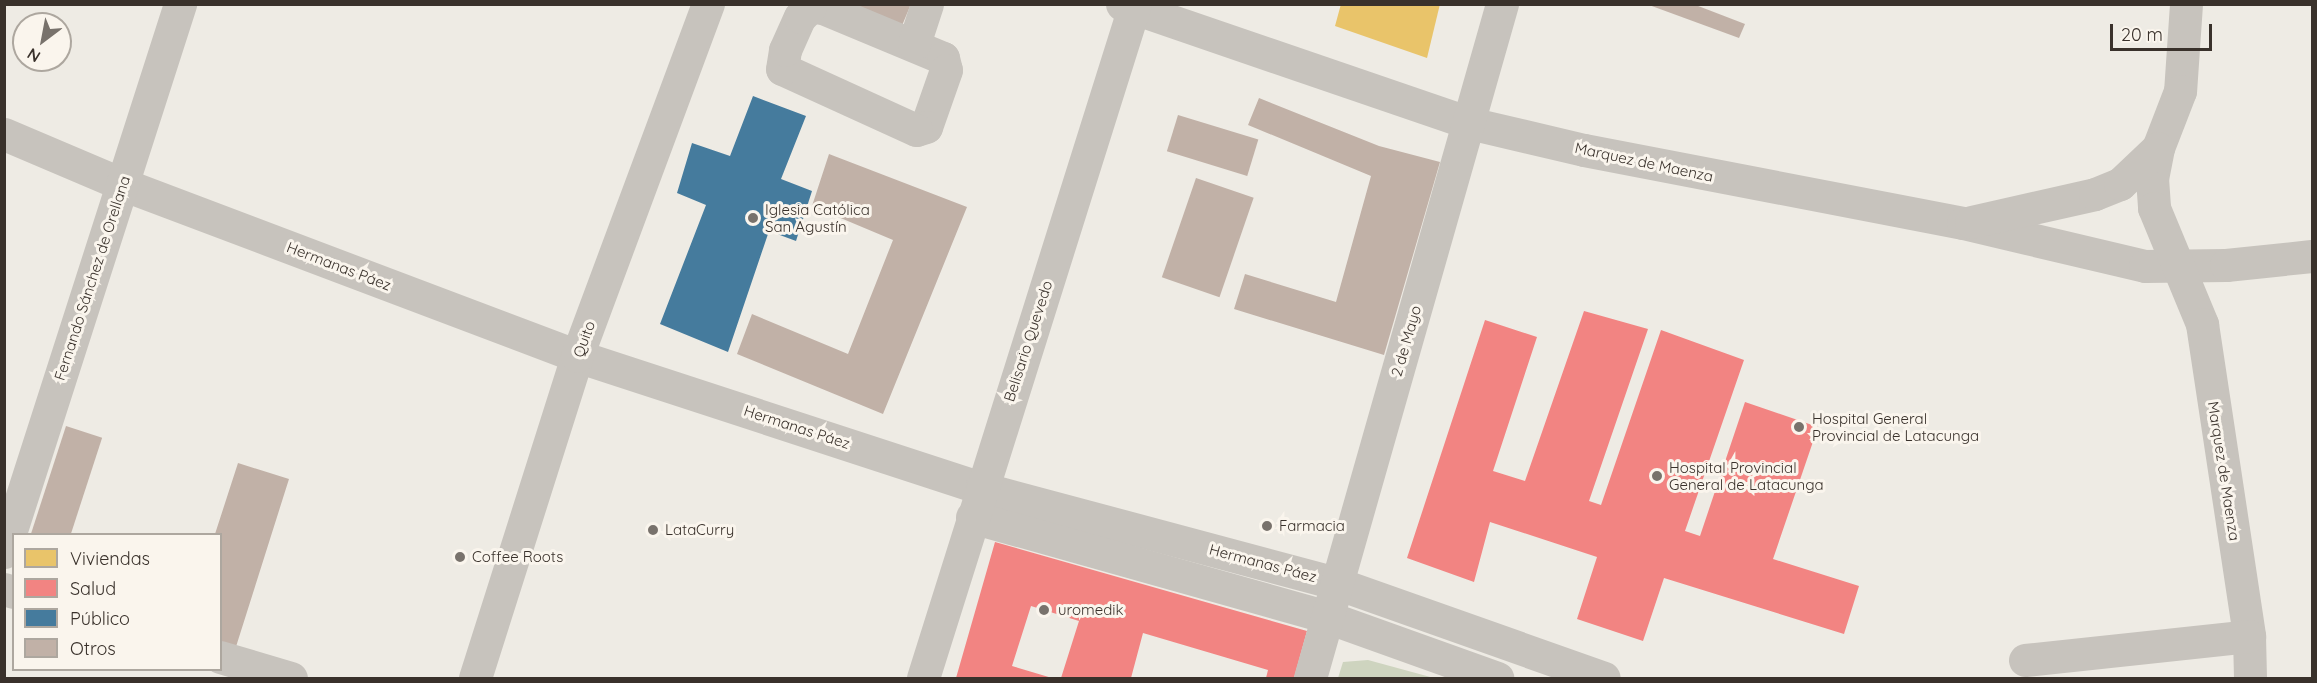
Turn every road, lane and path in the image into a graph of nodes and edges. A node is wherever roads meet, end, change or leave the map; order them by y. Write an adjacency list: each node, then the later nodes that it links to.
1 (180, 4): 11 (street, Fernando Sánchez de Orellana)
2 (708, 4): 15 (street, Quito)
3 (927, 4): 7 (street)
4 (1502, 4): 8 (street, 2 de Mayo)
5 (2186, 4): 10 (street, Marquez de Maenza)
6 (1130, 6): 8 (street, Marquez de Maenza); 16 (street, Belisario Quevedo)
7 (914, 44): 7 (street)
8 (1469, 123): 12 (street, Marquez de Maenza); 18 (street, 2 de Mayo)
9 (4, 134): 11 (street, Hermanas Páez)
10 (2158, 148): 12 (street); 14 (street, Marquez de Maenza)
11 (122, 184): 15 (street, Hermanas Páez); 17 (street, Fernando Sánchez de Orellana)
12 (1964, 223): 14 (street, Marquez de Maenza)
13 (2313, 256): 14 (street, Marquez de Maenza)
14 (2180, 267): 20 (street, Marquez de Maenza)
15 (577, 356): 16 (street, Hermanas Páez); 24 (street, Quito)
16 (977, 503): 18 (street, Hermanas Páez); 19 (street, Hermanas Páez); 25 (street, Belisario Quevedo)
17 (4, 552)
18 (1336, 583): 19 (street, 2 de Mayo); 28 (street, Hermanas Páez)
19 (1327, 617): 26 (street, 2 de Mayo); 27 (street, Hermanas Páez)
20 (2249, 636): 22 (street); 29 (street, Marquez de Maenza)
21 (222, 658): 23 (street)
22 (2025, 660)
23 (291, 678)
24 (475, 678)
25 (923, 678)
26 (1310, 678)
27 (1497, 678)
28 (1604, 678)
29 (2250, 678)

